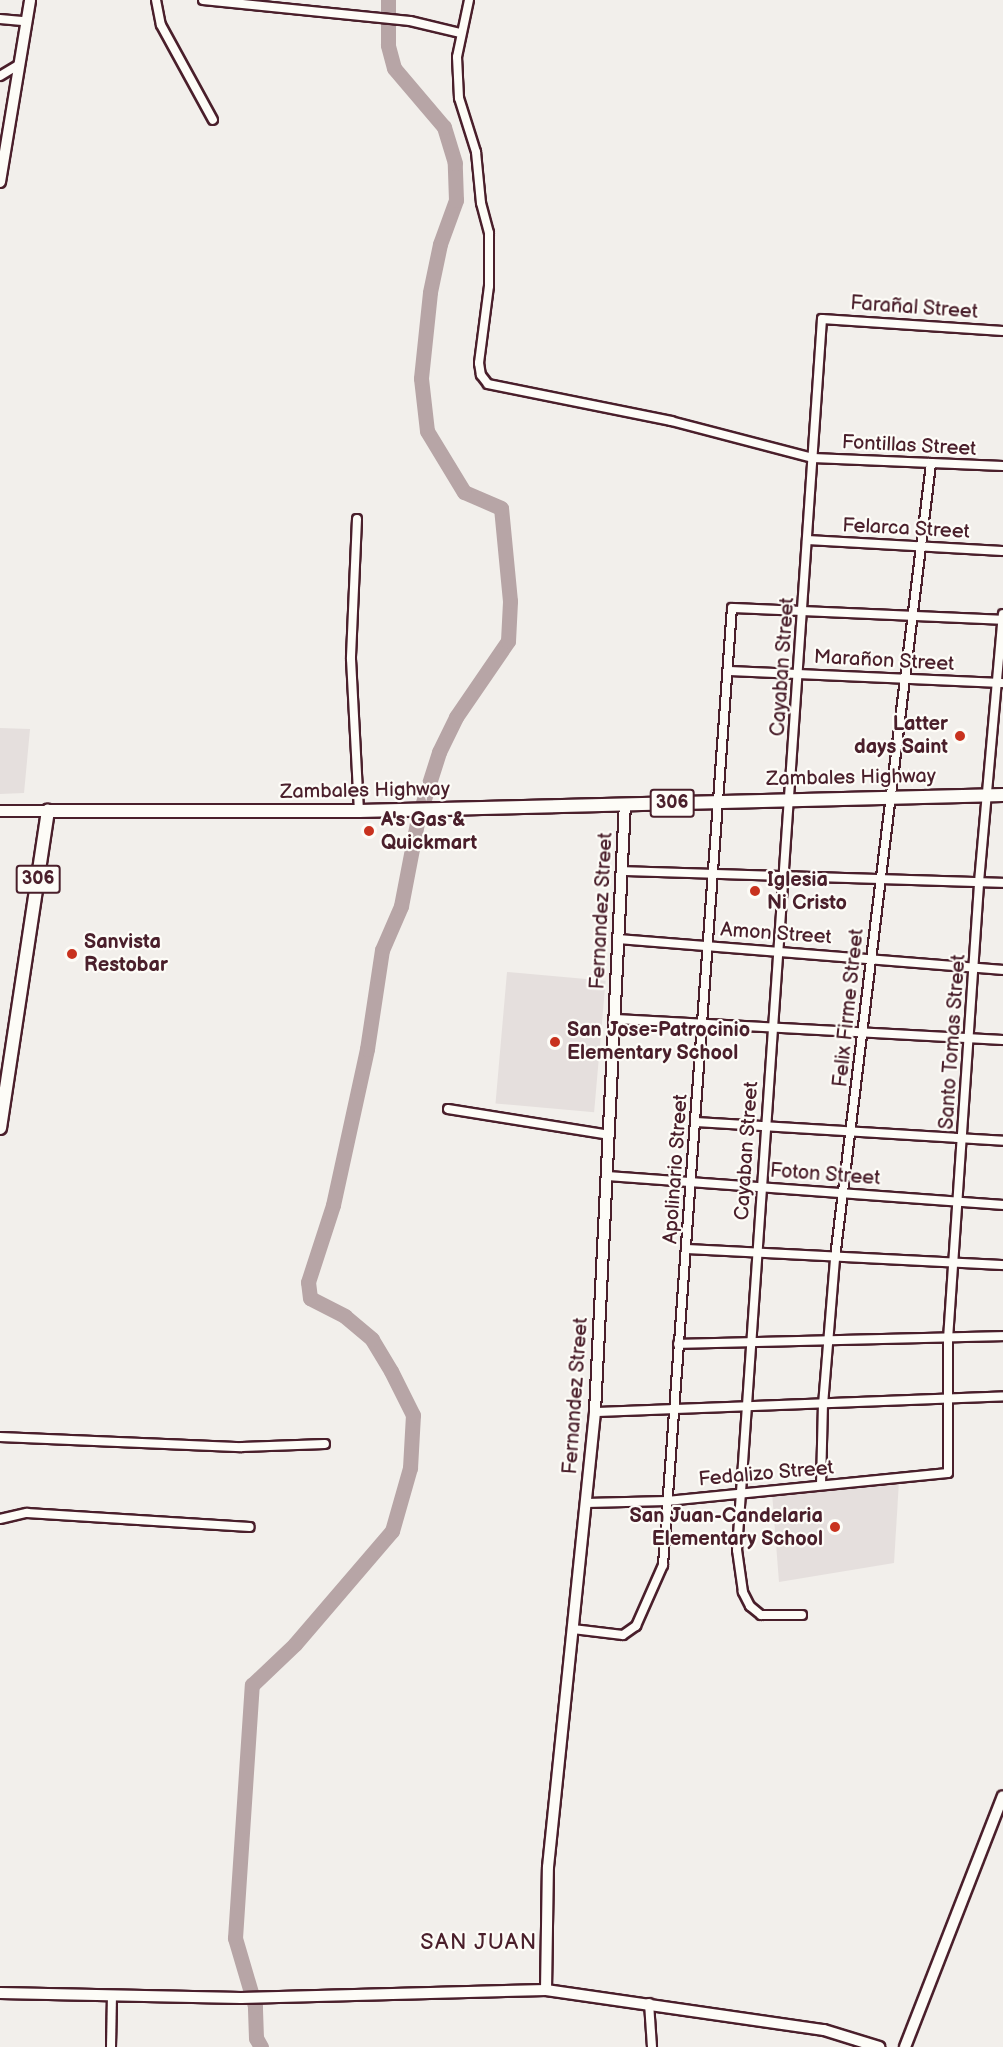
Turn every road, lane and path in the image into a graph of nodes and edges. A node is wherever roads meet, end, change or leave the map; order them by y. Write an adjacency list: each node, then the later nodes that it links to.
1 (30, 0): 6 (street)
2 (156, 0): 10 (street)
3 (203, 0): 7 (street)
4 (469, 0): 7 (street, Fontillas Street)
5 (0, 19): 6 (street)
6 (26, 21): 8 (street)
7 (460, 33): 14 (street, Fontillas Street)
8 (18, 65): 9 (street); 11 (street)
9 (0, 76)
10 (213, 120)
11 (0, 182)
12 (822, 319): 13 (street, Farañal Street); 14 (street, Cayaban Street)
13 (1003, 331)
14 (813, 458): 15 (street, Fontillas Street); 18 (street, Cayaban Street)
15 (931, 463): 16 (street, Fontillas Street); 19 (street, Felix Firme Street)
16 (1003, 466)
17 (357, 519): 37 (street)
18 (807, 540): 19 (street, Felarca Street); 21 (street, Cayaban Street)
19 (921, 547): 20 (street, Felarca Street); 23 (street, Felix Firme Street)
20 (1003, 551)
21 (803, 611): 23 (street); 25 (street, Apolinario Street); 26 (street, Cayaban Street)
22 (1003, 614): 24 (street, Santo Tomas Street)
23 (912, 616): 24 (street); 27 (street, Felix Firme Street)
24 (1003, 620): 28 (street, Santo Tomas Street)
25 (728, 671): 26 (street, Marañon Street); 33 (street, Apolinario Street)
26 (799, 674): 27 (street, Marañon Street); 32 (street, Cayaban Street)
27 (904, 679): 28 (street, Marañon Street); 31 (street, Felix Firme Street)
28 (1000, 683): 29 (street, Santo Tomas Street)
29 (988, 795): 30 (main road, Zambales Highway / 306); 31 (main road, Zambales Highway / 306); 42 (street, Santo Tomas Street)
30 (1003, 795)
31 (893, 796): 32 (main road, Zambales Highway / 306); 41 (street, Felix Firme Street)
32 (791, 799): 33 (main road, Zambales Highway / 306); 40 (street, Cayaban Street)
33 (720, 801): 34 (main road, Zambales Highway / 306); 39 (street, Apolinario Street)
34 (625, 804): 37 (main road, Zambales Highway / 306); 38 (street, Fernandez Street)
35 (0, 810): 36 (street)
36 (48, 811): 37 (main road, Zambales Highway / 306); 59 (main road, 306)
37 (358, 811)
38 (622, 871): 39 (street); 44 (street, Fernandez Street)
39 (715, 874): 40 (street); 45 (street, Apolinario Street)
40 (785, 876): 41 (street); 46 (street, Cayaban Street)
41 (880, 879): 42 (street); 47 (street, Felix Firme Street)
42 (979, 882): 43 (street); 48 (street, Santo Tomas Street)
43 (1003, 883)
44 (619, 939): 45 (street, Amon Street); 50 (street, Fernandez Street)
45 (710, 946): 46 (street, Amon Street); 51 (street, Apolinario Street)
46 (780, 951): 47 (street, Amon Street); 52 (street, Cayaban Street)
47 (872, 958): 48 (street, Amon Street); 53 (street, Felix Firme Street)
48 (974, 967): 49 (street, Amon Street); 54 (street, Santo Tomas Street)
49 (1003, 970)
50 (615, 1019): 51 (street); 61 (street, Fernandez Street)
51 (703, 1026): 52 (street); 57 (street, Apolinario Street)
52 (772, 1030): 53 (street); 58 (street, Cayaban Street)
53 (864, 1034): 54 (street); 60 (street, Felix Firme Street)
54 (970, 1039): 55 (street); 62 (street, Santo Tomas Street)
55 (1003, 1040)
56 (448, 1109): 61 (street)
57 (696, 1122): 58 (street); 65 (street, Apolinario Street)
58 (765, 1127): 60 (street); 66 (street, Cayaban Street)
59 (0, 1128)
60 (852, 1132): 62 (street); 67 (street, Felix Firme Street)
61 (610, 1134): 64 (street, Fernandez Street)
62 (963, 1139): 63 (street); 68 (street, Santo Tomas Street)
63 (1003, 1142)
64 (608, 1176): 65 (street, Foton Street); 85 (street, Fernandez Street)
65 (692, 1182): 66 (street, Foton Street); 70 (street, Apolinario Street)
66 (762, 1187): 67 (street, Foton Street); 71 (street, Cayaban Street)
67 (844, 1192): 68 (street, Foton Street); 72 (street, Felix Firme Street)
68 (958, 1201): 69 (street, Foton Street); 73 (street, Santo Tomas Street)
69 (1003, 1205)
70 (687, 1249): 71 (street); 78 (street, Apolinario Street)
71 (757, 1253): 72 (street); 79 (street, Cayaban Street)
72 (836, 1258): 73 (street); 77 (street, Felix Firme Street)
73 (954, 1262): 74 (street); 76 (street, Santo Tomas Street)
74 (1003, 1265)
75 (1003, 1336): 76 (street)
76 (948, 1339): 77 (street); 81 (street, Santo Tomas Street)
77 (827, 1342): 79 (street); 82 (street, Felix Firme Street)
78 (678, 1344): 79 (street); 84 (street, Apolinario Street)
79 (752, 1344): 83 (street, Cayaban Street)
80 (1003, 1396): 81 (street)
81 (945, 1400): 82 (street); 88 (street, Santo Tomas Street)
82 (823, 1405): 83 (street); 89 (street, Felix Firme Street)
83 (748, 1407): 84 (street); 90 (street, Cayaban Street)
84 (672, 1408): 85 (street); 91 (street, Apolinario Street)
85 (595, 1412): 92 (street, Fernandez Street)
86 (0, 1437): 87 (street)
87 (325, 1444)
88 (948, 1473): 89 (street, Fedalizo Street)
89 (820, 1485): 90 (street, Fedalizo Street)
90 (740, 1491): 91 (street, Fedalizo Street); 95 (street, Cayaban Street)
91 (667, 1501): 92 (street, Fedalizo Street); 96 (street, Apolinario Street)
92 (586, 1503): 96 (street, Fernandez Street)
93 (0, 1519): 94 (street)
94 (250, 1527)
95 (802, 1615)
96 (573, 1629): 98 (street, Fernandez Street)
97 (1003, 1796): 105 (street)
98 (546, 1990): 100 (street); 101 (street)
99 (0, 1993): 100 (street)
100 (112, 1995): 102 (street)
101 (649, 2003): 103 (street); 104 (street)
102 (111, 2047)
103 (652, 2047)
104 (879, 2047)
105 (905, 2047)

